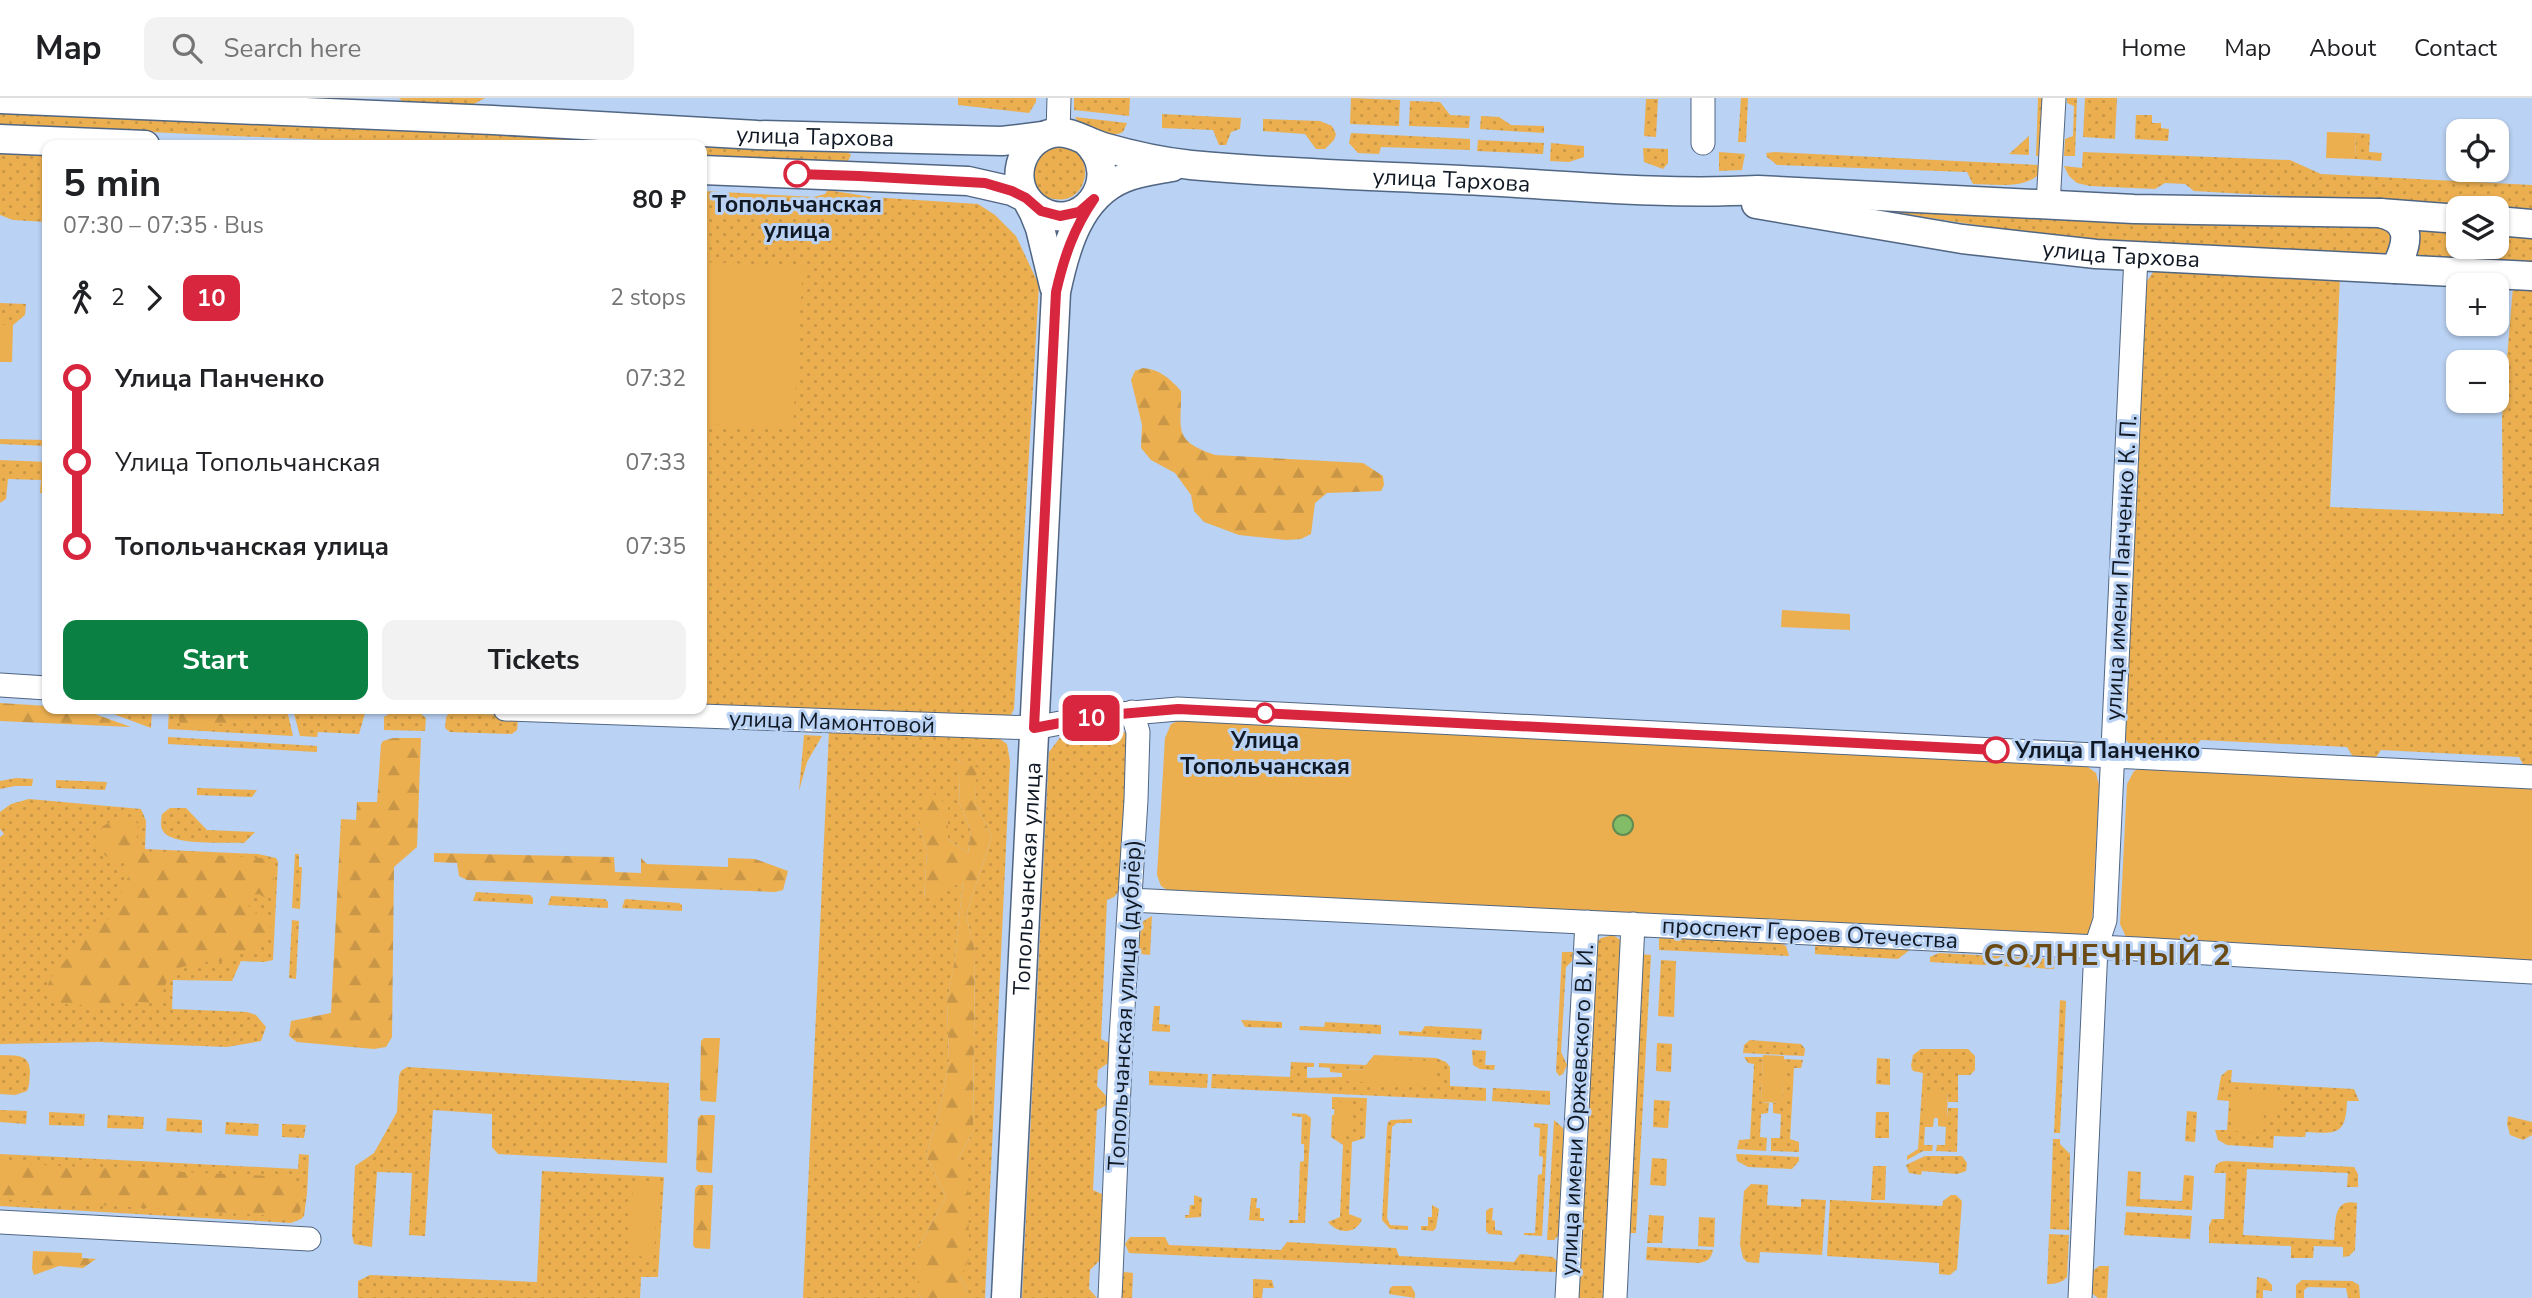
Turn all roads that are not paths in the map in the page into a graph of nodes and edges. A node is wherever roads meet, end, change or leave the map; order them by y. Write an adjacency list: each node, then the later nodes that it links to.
1 (1059, 98): 5 (street)
2 (1703, 98): 9 (street)
3 (2054, 98): 16 (street)
4 (0, 99): 6 (main road, улица Тархова)
5 (1062, 136): 6 (main road, улица Тархова); 10 (main road, улица Тархова); 14 (main road); 15 (main road)
6 (861, 138): 12 (main road)
7 (0, 139): 8 (main road)
8 (42, 141)
9 (1703, 143)
10 (1189, 165): 13 (main road, улица Тархова); 15 (main road, улица Тархова)
11 (707, 170): 12 (main road, улица Тархова)
12 (859, 176): 14 (main road, улица Тархова)
13 (1716, 193): 16 (main road, улица Тархова); 21 (main road, улица Тархова)
14 (1026, 198): 15 (main road); 24 (main road, Топольчанская улица)
15 (1094, 199): 24 (main road, Топольчанская улица)
16 (2048, 205): 17 (main road, улица Тархова)
17 (2380, 213): 18 (main road, улица Тархова); 22 (main road)
18 (2446, 218)
19 (2509, 222): 20 (main road)
20 (2532, 223)
21 (2136, 256): 22 (main road, улица Тархова); 30 (street, улица имени Панченко К. П.)
22 (2395, 269): 23 (main road, улица Тархова)
23 (2532, 276)
24 (1056, 292): 29 (main road, Топольчанская улица)
25 (0, 685): 26 (street)
26 (42, 688)
27 (1132, 712): 29 (street); 30 (street); 32 (street, Топольчанская улица (дублёр))
28 (644, 714): 29 (street, улица Мамонтовой)
29 (1034, 728): 39 (main road, Топольчанская улица)
30 (2112, 756): 31 (street); 35 (street, улица имени Панченко К. П.)
31 (2532, 776)
32 (1130, 901): 33 (street, проспект Героев Отечества); 40 (street, Топольчанская улица (дублёр))
33 (1587, 922): 34 (street, проспект Героев Отечества); 41 (street, улица имени Оржевского В. И.)
34 (1633, 924): 35 (street, проспект Героев Отечества); 42 (street, улица имени Оржевского В. И.)
35 (2095, 947): 36 (street, проспект Героев Отечества); 43 (street, улица имени Панченко К. П.)
36 (2532, 972)
37 (0, 1222): 38 (street)
38 (309, 1239)
39 (1006, 1298)
40 (1110, 1298)
41 (1567, 1298)
42 (1615, 1298)
43 (2080, 1298)

